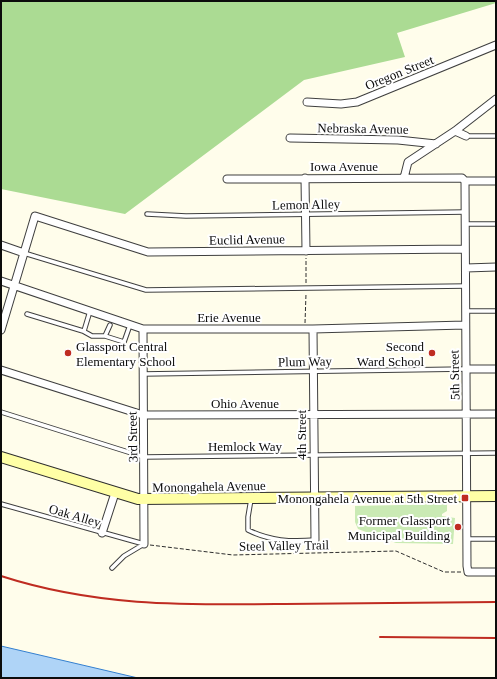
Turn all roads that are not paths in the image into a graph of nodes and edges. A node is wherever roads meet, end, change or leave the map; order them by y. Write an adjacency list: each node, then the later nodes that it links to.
1 (496, 45): 3 (street, Oregon Street)
2 (496, 99): 4 (street)
3 (307, 102)
4 (455, 131): 5 (street); 8 (street)
5 (466, 136): 6 (lane)
6 (496, 136)
7 (290, 138): 8 (street, Nebraska Avenue)
8 (436, 144): 10 (street)
9 (305, 178): 10 (street, Iowa Avenue); 11 (street, Iowa Avenue); 16 (street)
10 (404, 178): 12 (street, Iowa Avenue)
11 (227, 179)
12 (463, 179): 13 (street, Iowa Avenue); 14 (street, 5th Street)
13 (496, 181)
14 (465, 212): 16 (lane, Lemon Alley); 17 (street, 5th Street)
15 (148, 214): 16 (lane, Lemon Alley)
16 (306, 214): 21 (street)
17 (465, 224): 18 (lane); 20 (street, 5th Street)
18 (496, 224)
19 (1, 245): 22 (street)
20 (465, 249): 21 (street, Euclid Avenue); 24 (street, 5th Street)
21 (306, 251): 22 (street, Euclid Avenue)
22 (24, 253): 26 (street); 27 (lane)
23 (496, 267): 24 (street)
24 (466, 268): 27 (street, 5th Street)
25 (1, 281): 26 (street, Erie Avenue)
26 (14, 285): 28 (street, Erie Avenue); 35 (street)
27 (466, 286): 29 (street, 5th Street)
28 (90, 311): 33 (street, Erie Avenue); 38 (lane)
29 (466, 311): 30 (lane); 34 (street, 5th Street)
30 (496, 311)
31 (27, 314): 38 (lane)
32 (110, 325): 39 (lane)
33 (130, 325): 36 (street, Erie Avenue); 39 (lane)
34 (465, 325): 37 (street, Erie Avenue); 40 (street, 5th Street)
35 (2, 326)
36 (143, 329): 37 (street, Erie Avenue); 44 (street, 3rd Street)
37 (313, 329): 43 (street, 4th Street)
38 (84, 331): 39 (lane)
39 (105, 336)
40 (466, 369): 41 (street); 43 (lane, Plum Way); 49 (street, 5th Street)
41 (496, 369)
42 (1, 370): 47 (street, Ohio Avenue)
43 (313, 371): 44 (lane, Plum Way); 48 (street, 4th Street)
44 (143, 374): 47 (street, 3rd Street)
45 (1, 412): 54 (lane, Hemlock Way)
46 (496, 414): 49 (street, Ohio Avenue)
47 (143, 415): 48 (street, Ohio Avenue); 54 (street, 3rd Street)
48 (313, 415): 49 (street, Ohio Avenue); 52 (street, 4th Street)
49 (467, 415): 50 (street, 5th Street)
50 (468, 453): 51 (lane, Hemlock Way); 52 (lane, Hemlock Way); 57 (street, 5th Street)
51 (496, 453)
52 (313, 456): 54 (lane, Hemlock Way); 59 (street, 4th Street)
53 (1, 457): 55 (main road, Monongahela Avenue)
54 (144, 457): 60 (street, 3rd Street)
55 (115, 493): 60 (main road, Monongahela Avenue); 62 (street)
56 (496, 496): 57 (main road, Monongahela Avenue)
57 (467, 497): 59 (main road, Monongahela Avenue); 63 (street, 5th Street)
58 (251, 498): 59 (main road, Monongahela Avenue); 60 (main road, Monongahela Avenue); 65 (lane)
59 (314, 498): 65 (street, 4th Street)
60 (144, 500): 66 (street, 3rd Street)
61 (1, 504): 62 (lane, Oak Alley)
62 (102, 533): 66 (lane, Oak Alley)
63 (467, 539): 64 (lane); 68 (street, 5th Street)
64 (496, 539)
65 (315, 540)
66 (144, 544): 67 (lane)
67 (112, 568)
68 (496, 572)

